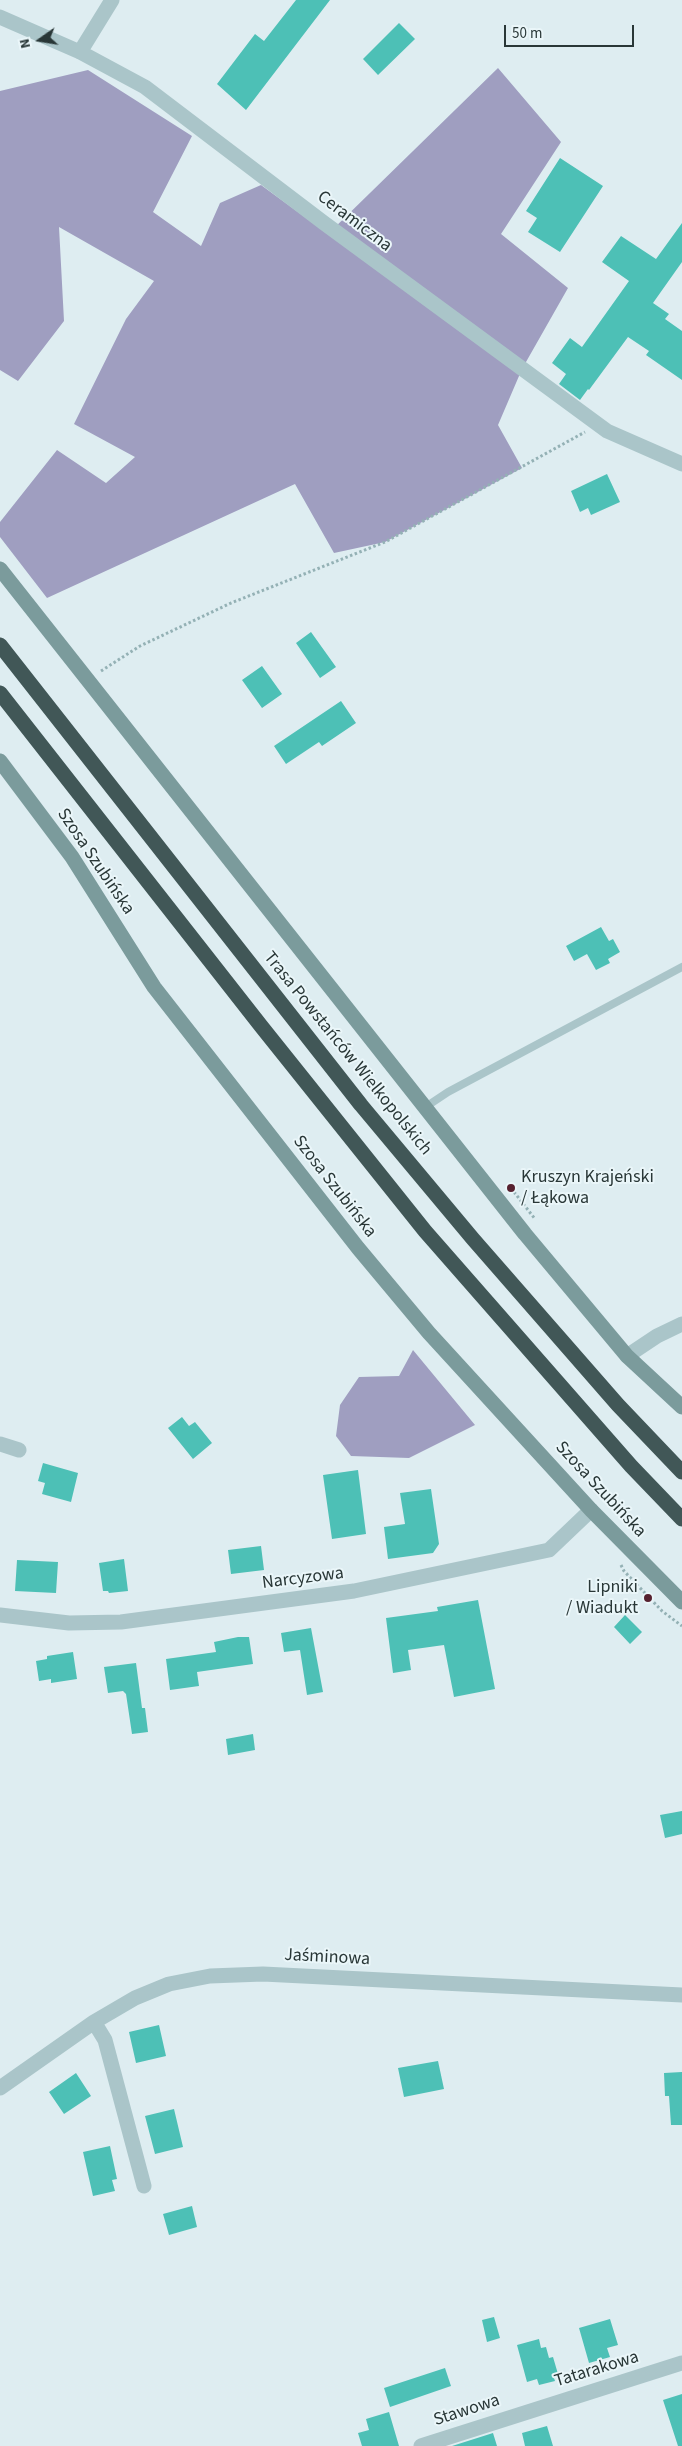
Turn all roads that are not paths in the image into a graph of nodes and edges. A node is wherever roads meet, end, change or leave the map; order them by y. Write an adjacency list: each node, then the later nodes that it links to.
1 (112, 0): 3 (street)
2 (0, 17): 3 (street, Ceramiczna)
3 (80, 52): 4 (street, Ceramiczna)
4 (682, 464)
5 (0, 569): 10 (street)
6 (0, 645): 16 (highway, Trasa Powstańców Wielkopolskich)
7 (0, 693): 18 (highway)
8 (0, 761): 17 (street, Szosa Szubińska)
9 (682, 967): 10 (lane)
10 (424, 1108): 12 (street)
11 (682, 1324): 12 (street)
12 (626, 1356): 13 (street)
13 (682, 1407)
14 (0, 1444): 15 (street)
15 (19, 1450)
16 (682, 1472)
17 (591, 1510): 19 (street, Szosa Szubińska); 20 (street, Narcyzowa)
18 (682, 1519)
19 (682, 1602)
20 (0, 1616)
21 (682, 1995): 22 (street, Jaśminowa)
22 (94, 2022): 23 (street, Jaśminowa); 24 (street)
23 (0, 2088)
24 (144, 2186)
25 (682, 2363): 26 (street, Tatarakowa)
26 (524, 2412): 27 (street, Stawowa)
27 (422, 2446)

